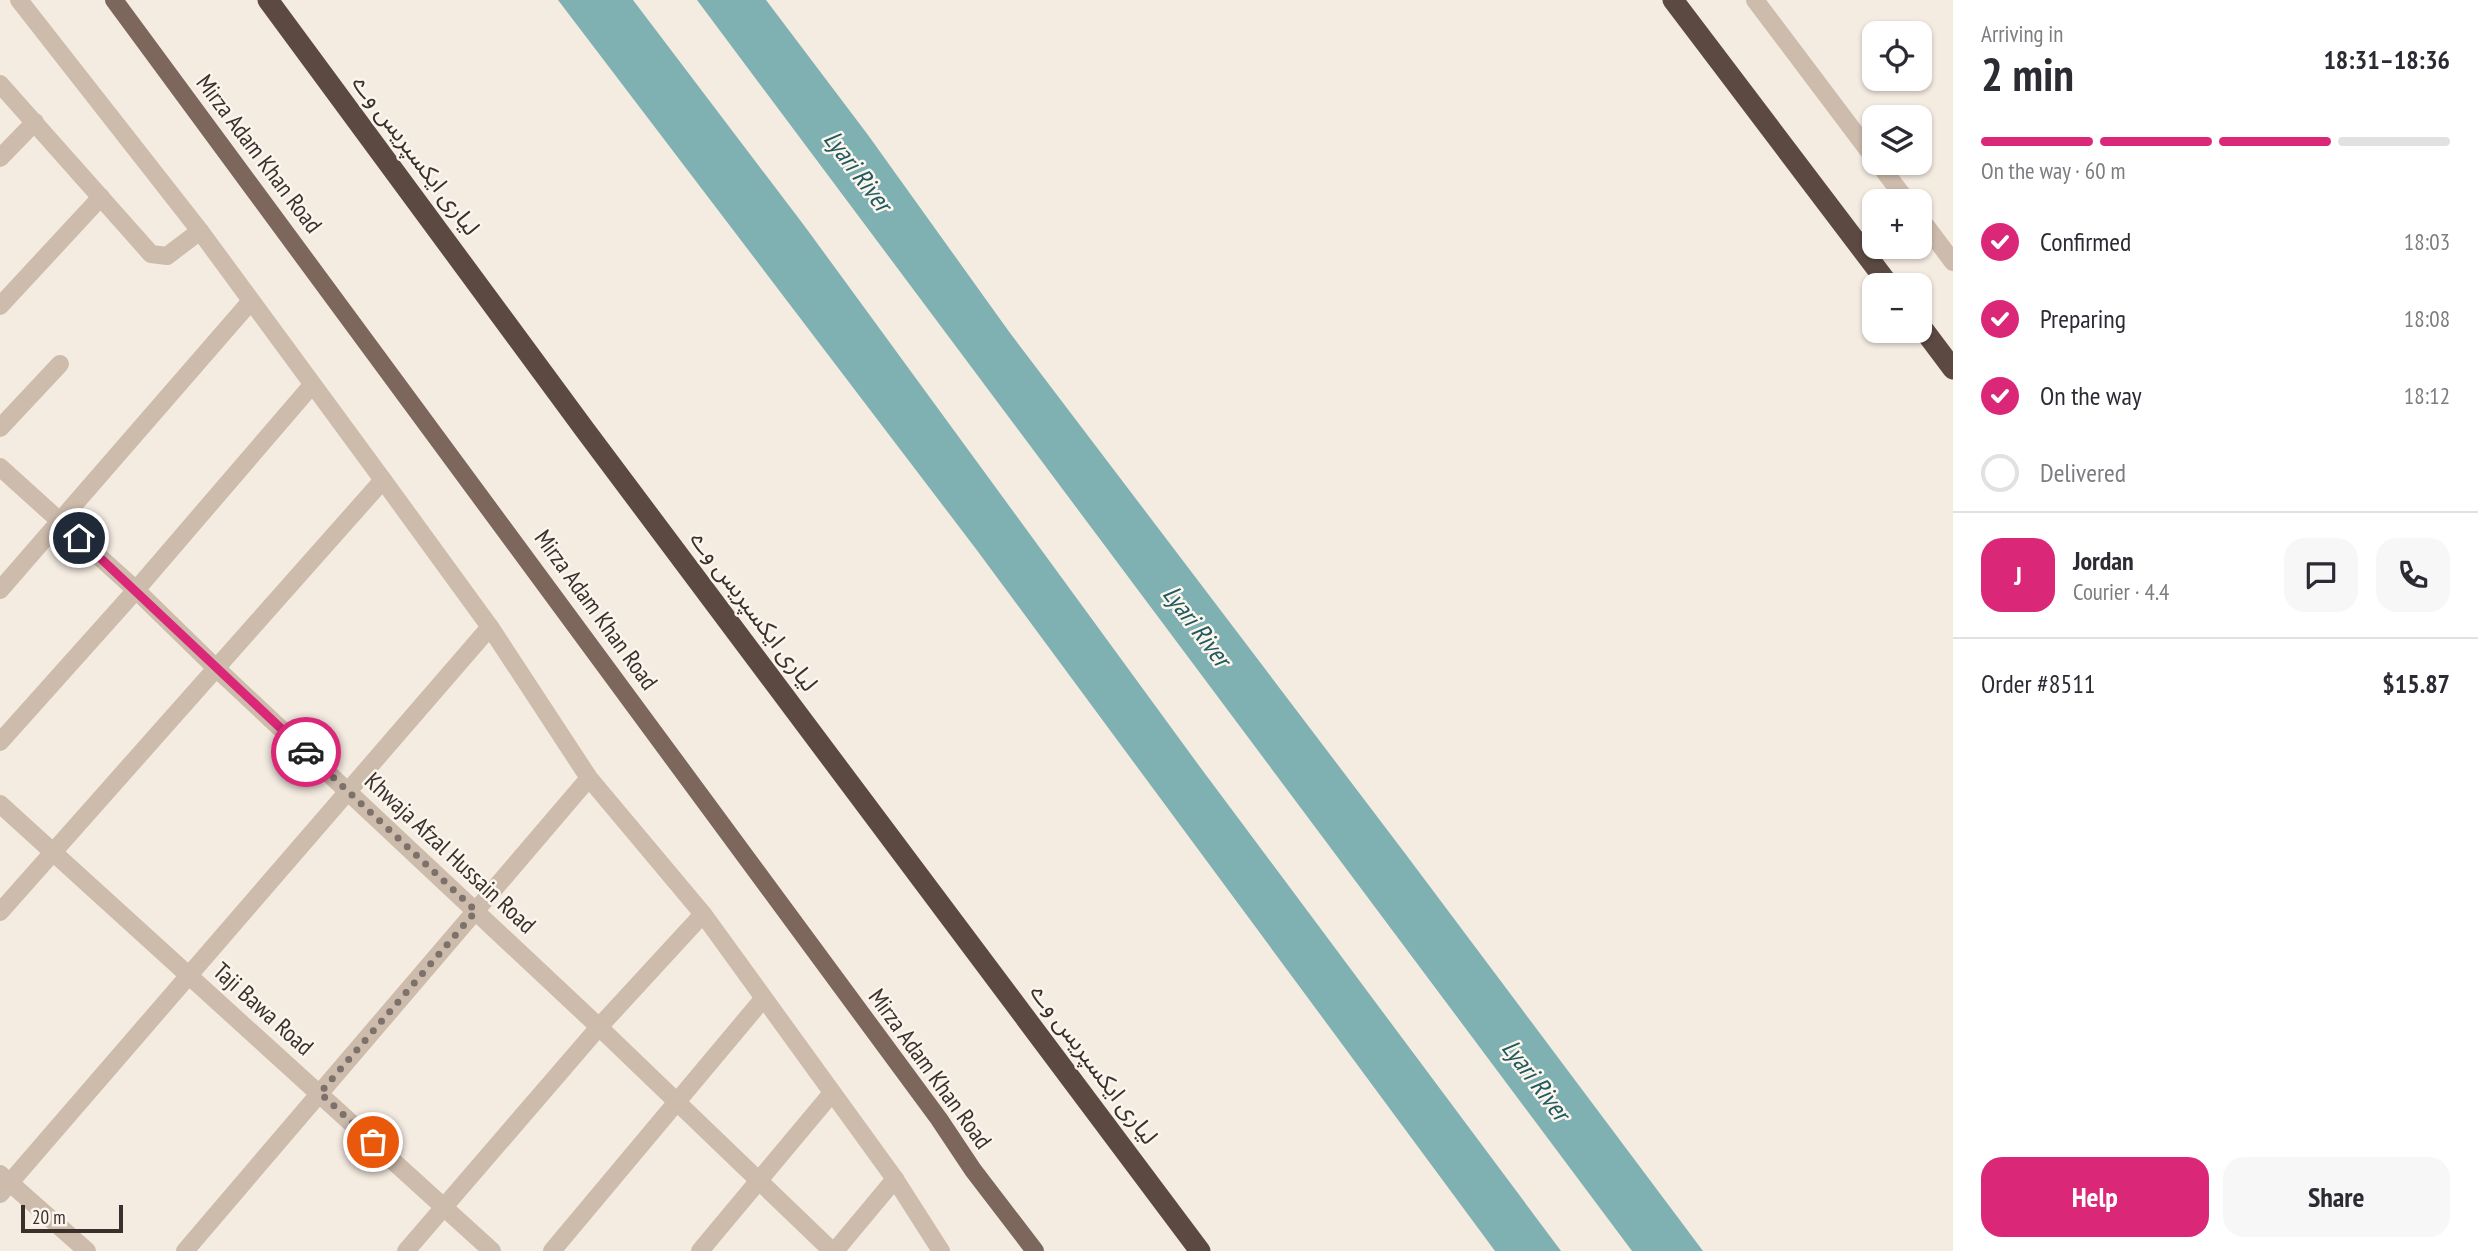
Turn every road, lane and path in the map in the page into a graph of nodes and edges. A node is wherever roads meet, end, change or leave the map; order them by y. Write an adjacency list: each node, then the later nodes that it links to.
1 (19, 0): 13 (street)
2 (114, 0): 49 (main road, Mirza Adam Khan Road)
3 (268, 0): 58 (highway, لیاری ایکسپریس وے)
4 (1673, 0): 16 (highway)
5 (1755, 0): 8 (street)
6 (0, 83): 7 (street)
7 (35, 122): 9 (street); 12 (street)
8 (1862, 142)
9 (0, 158)
10 (1887, 175): 11 (street)
11 (1898, 189)
12 (101, 197): 13 (street); 18 (street)
13 (200, 231): 17 (street)
14 (1932, 234): 15 (street)
15 (1953, 262)
16 (1880, 273)
17 (251, 301): 22 (street); 26 (street)
18 (0, 306)
19 (1932, 342): 21 (highway)
20 (60, 364): 23 (street)
21 (1953, 369)
22 (312, 385): 25 (street); 28 (street)
23 (0, 428)
24 (0, 467): 26 (street, Khwaja Afzal Hussain Road)
25 (383, 480): 29 (street); 30 (street)
26 (60, 520): 27 (street); 28 (street, Khwaja Afzal Hussain Road)
27 (0, 590)
28 (136, 590): 30 (street, Khwaja Afzal Hussain Road); 31 (street)
29 (490, 627): 32 (street); 33 (street)
30 (216, 668): 33 (street, Khwaja Afzal Hussain Road); 35 (street)
31 (0, 742)
32 (589, 778): 36 (street); 38 (street)
33 (348, 791): 36 (street, Khwaja Afzal Hussain Road); 39 (street)
34 (0, 804): 35 (street, Taji Bawa Road)
35 (52, 851): 37 (street); 39 (street, Taji Bawa Road)
36 (476, 911): 41 (street, Khwaja Afzal Hussain Road); 42 (street)
37 (0, 912)
38 (703, 914): 40 (street); 41 (street)
39 (190, 975): 42 (street, Taji Bawa Road); 47 (street)
40 (764, 999): 43 (street); 44 (street)
41 (599, 1027): 44 (street, Khwaja Afzal Hussain Road); 48 (street)
42 (320, 1093): 48 (street, Taji Bawa Road); 51 (street)
43 (832, 1093): 45 (street); 46 (street)
44 (677, 1102): 46 (street, Khwaja Afzal Hussain Road); 54 (street)
45 (894, 1179): 56 (street); 57 (street)
46 (759, 1180): 55 (street); 56 (street, Khwaja Afzal Hussain Road)
47 (3, 1183): 50 (street)
48 (444, 1207): 52 (street); 53 (street, Taji Bawa Road)
49 (1033, 1250)
50 (87, 1251)
51 (185, 1251)
52 (406, 1251)
53 (492, 1251)
54 (552, 1251)
55 (700, 1251)
56 (834, 1251)
57 (941, 1251)
58 (1200, 1251)

